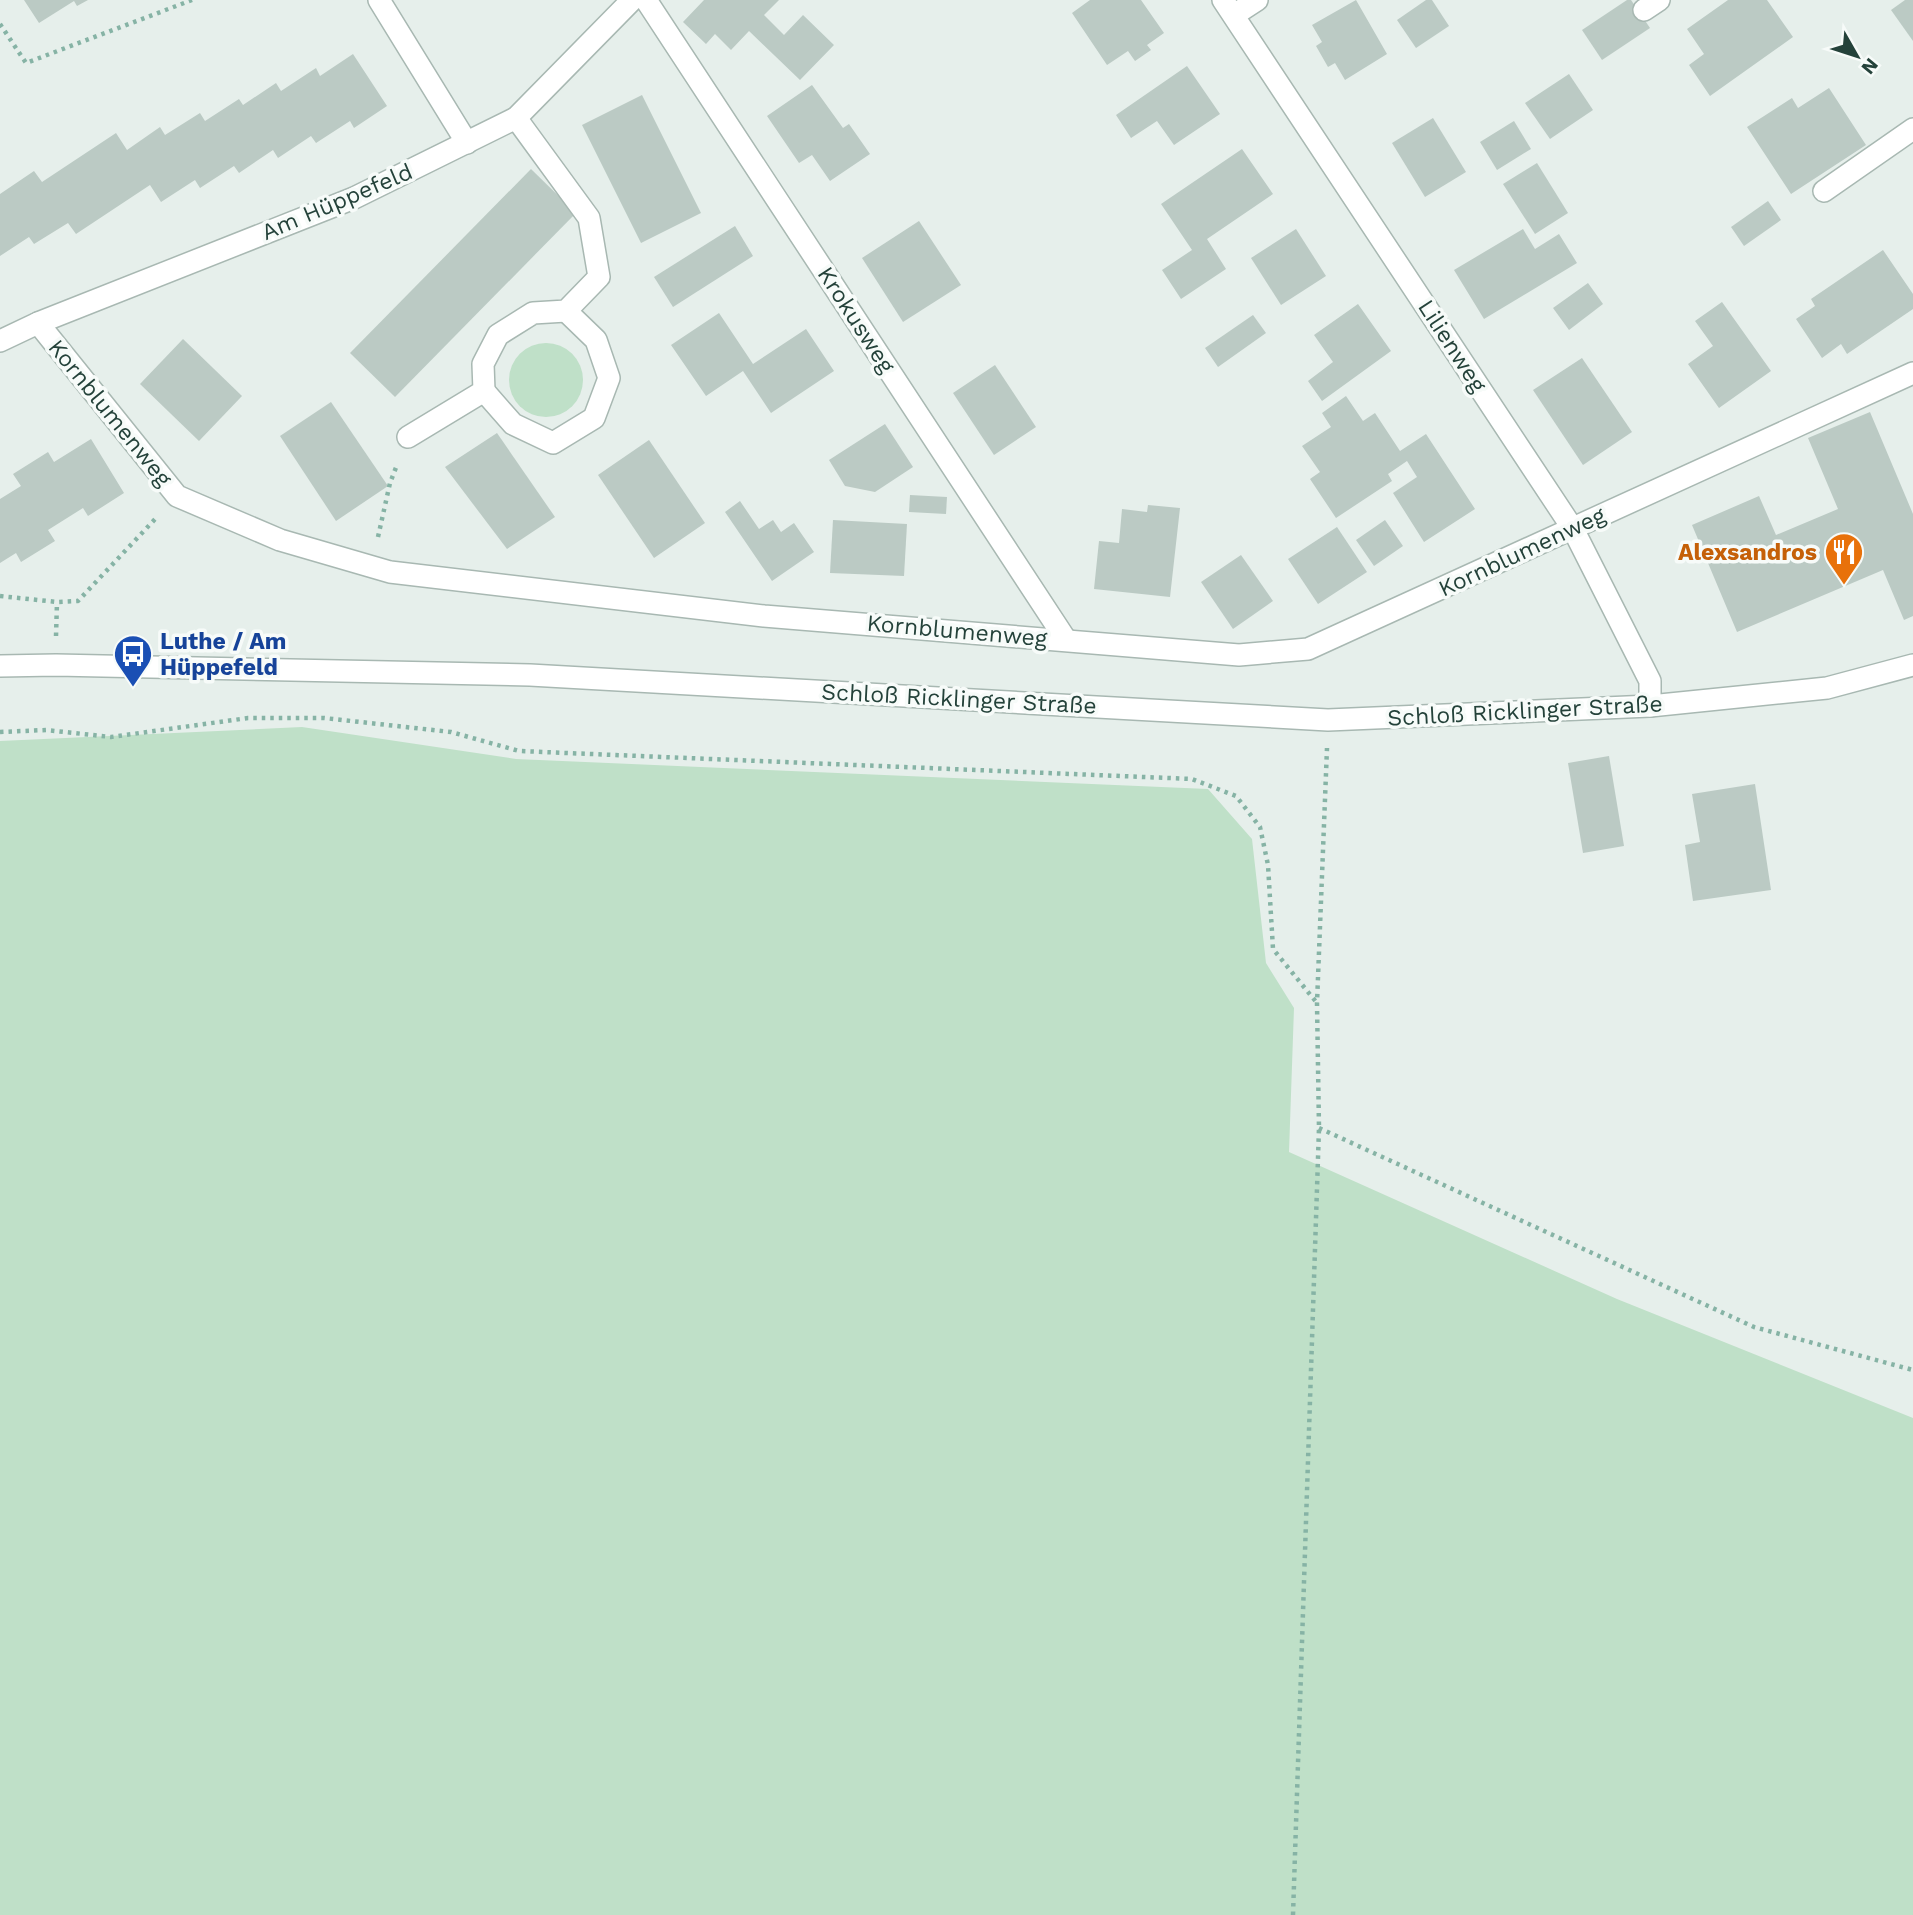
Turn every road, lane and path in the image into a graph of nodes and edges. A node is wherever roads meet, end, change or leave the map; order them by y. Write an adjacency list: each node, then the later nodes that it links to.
1 (192, 0): 7 (path)
2 (379, 0): 10 (street)
3 (632, 0): 8 (street, Am Hüppefeld)
4 (646, 0): 24 (street, Krokusweg)
5 (1256, 0): 6 (street)
6 (1229, 8): 19 (street, Lilienweg)
7 (0, 24)
8 (516, 118): 10 (street, Am Hüppefeld); 12 (street)
9 (1913, 129): 11 (street)
10 (467, 144): 13 (street, Am Hüppefeld)
11 (1824, 191)
12 (566, 311): 16 (street); 16 (street)
13 (38, 323): 14 (street, Am Hüppefeld); 18 (street, Kornblumenweg)
14 (0, 341)
15 (1913, 373): 19 (street, Kornblumenweg)
16 (484, 391): 17 (street)
17 (408, 437): 20 (path)
18 (177, 496): 20 (street, Kornblumenweg); 22 (path)
19 (1573, 529): 24 (street, Kornblumenweg); 27 (street, Lilienweg)
20 (372, 566): 24 (street, Kornblumenweg)
21 (0, 596): 22 (path)
22 (57, 602): 23 (path)
23 (57, 620)
24 (1066, 640)
25 (1913, 665): 27 (street, Schloß Ricklinger Straße)
26 (0, 666): 28 (street, Schloß Ricklinger Straße)
27 (1650, 706): 28 (street, Schloß Ricklinger Straße)
28 (1328, 720): 30 (path)
29 (0, 732): 30 (path)
30 (1317, 1003): 31 (path)
31 (1319, 1128): 32 (path); 33 (path)
32 (1913, 1370)
33 (1293, 1915)

